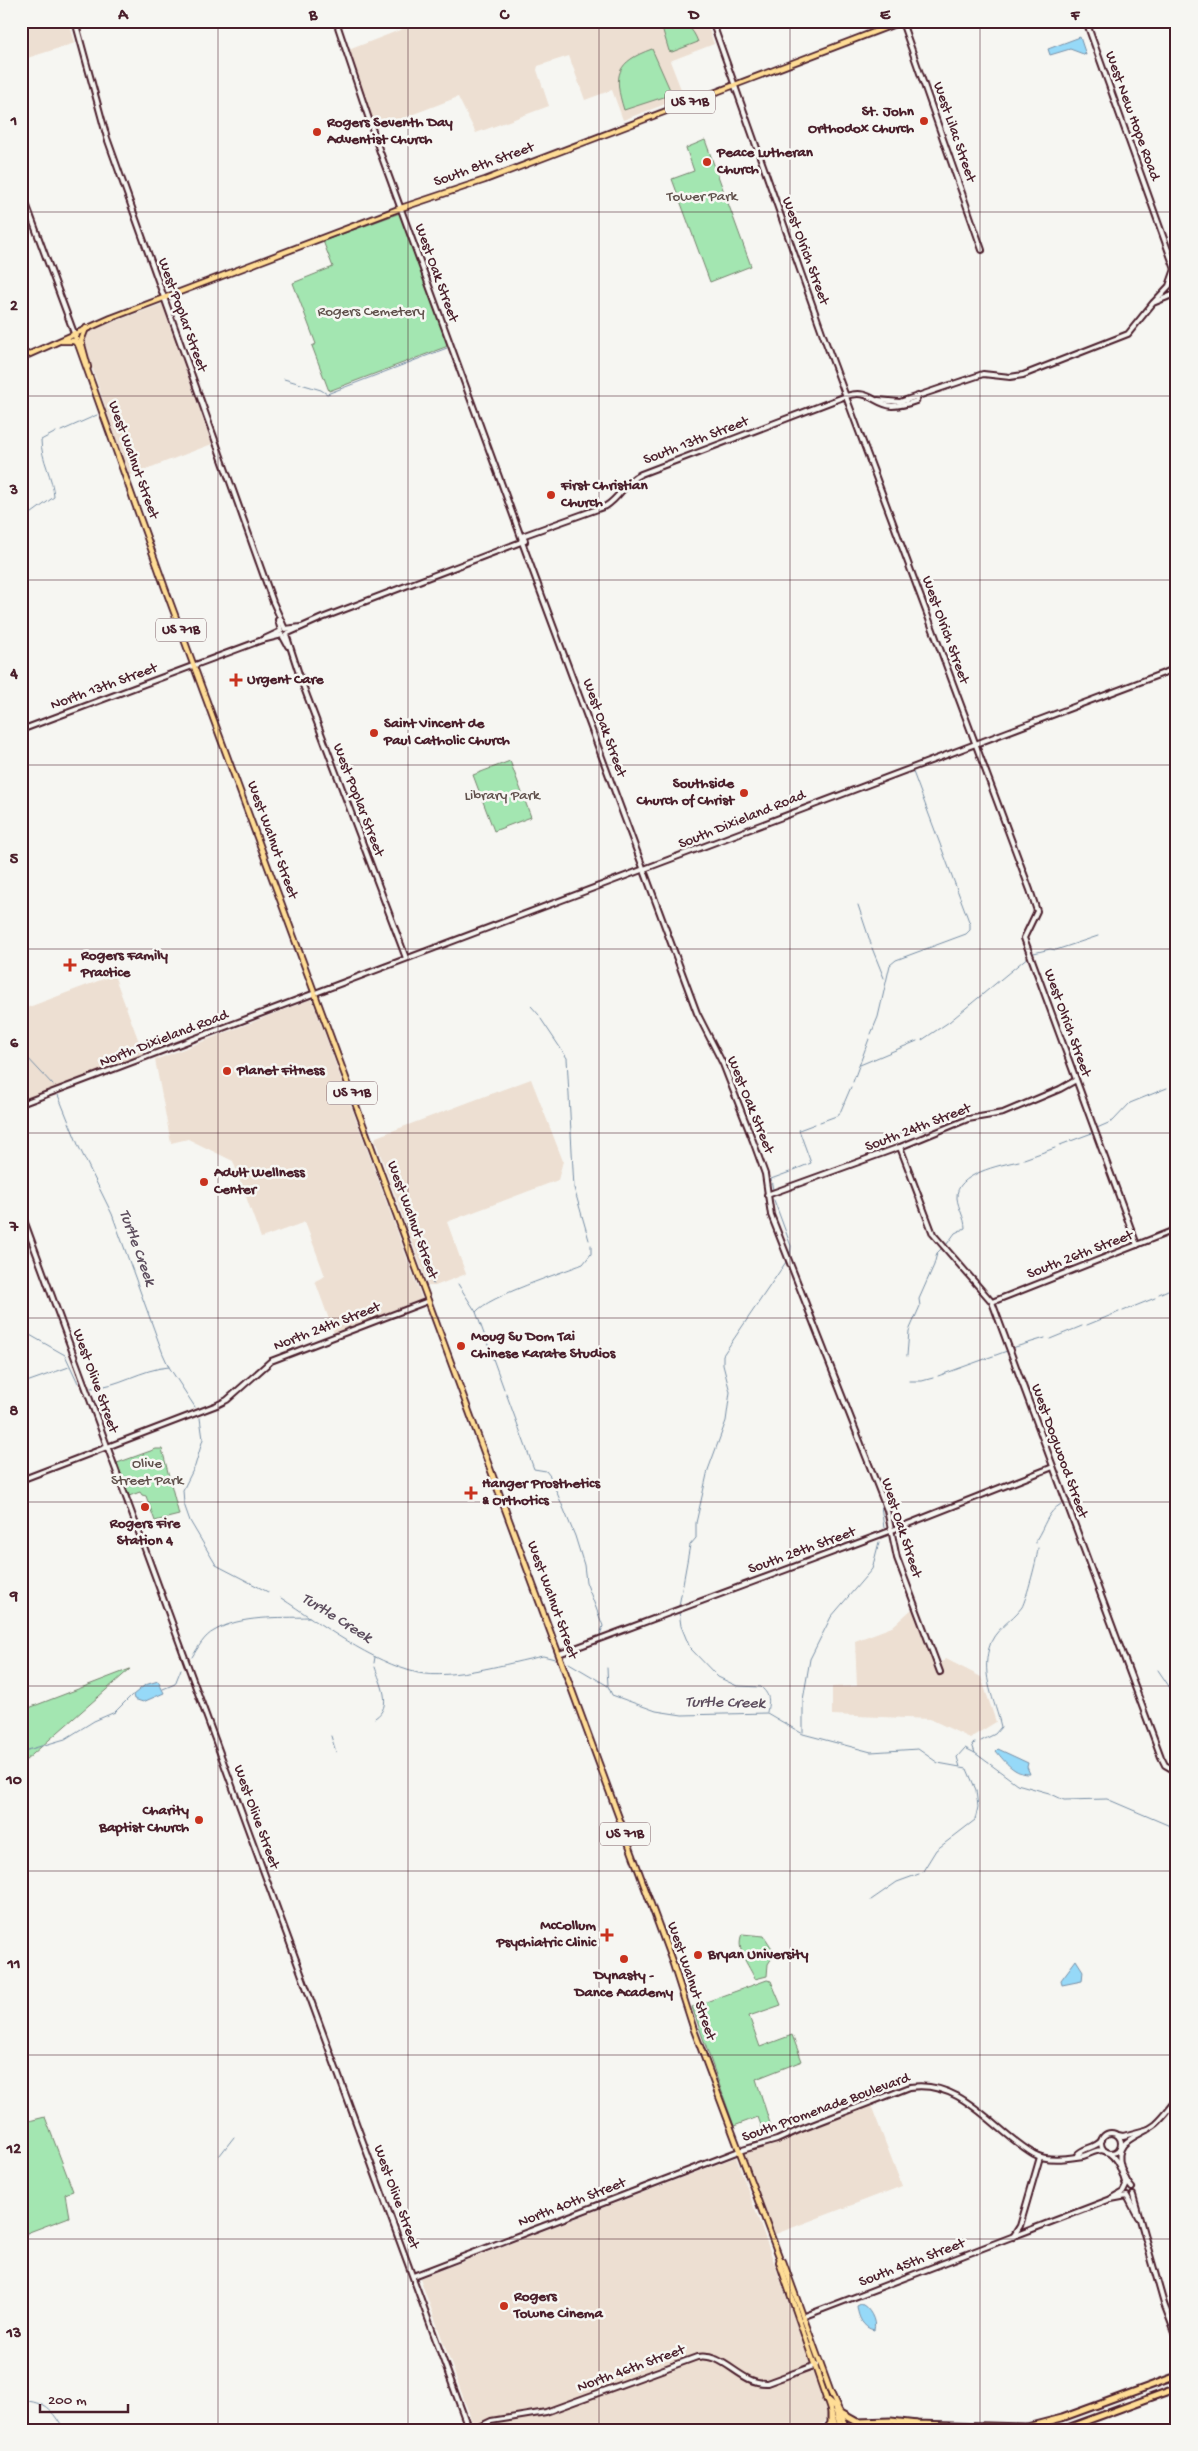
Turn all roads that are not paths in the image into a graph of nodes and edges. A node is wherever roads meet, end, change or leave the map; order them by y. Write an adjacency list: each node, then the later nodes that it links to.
1 (74, 21): 13 (street, West Poplar Street)
2 (336, 21): 8 (street, West Oak Street)
3 (712, 21): 6 (street, West Olrich Street)
4 (1086, 21): 10 (street, West New Hope Road)
5 (902, 22): 6 (main road, South 8th Street / US 71B); 9 (street, West Lilac Street)
6 (734, 86): 8 (main road, South 8th Street / US 71B); 21 (street, West Olrich Street)
7 (21, 190): 16 (street, West Walnut Street)
8 (400, 208): 13 (main road, South 8th Street / US 71B); 22 (street, West Oak Street)
9 (982, 250)
10 (1175, 269): 11 (street, West New Hope Road); 14 (street)
11 (1177, 275)
12 (1177, 293): 14 (street, South 13th Street)
13 (164, 298): 15 (main road, South 8th Street / US 71B); 23 (street, West Poplar Street)
14 (1153, 303): 21 (street, South 13th Street)
15 (86, 328): 16 (main road, South 8th Street / US 71B); 20 (main road, US 71B)
16 (74, 333): 17 (main road, South 8th Street); 18 (main road, West Walnut Street / US 71B)
17 (60, 341): 18 (main road); 19 (main road, South 8th Street)
18 (78, 345): 20 (main road, West Walnut Street / US 71B)
19 (21, 358)
20 (88, 372): 24 (main road, West Walnut Street / US 71B)
21 (846, 396): 22 (street, South 13th Street); 27 (street, West Olrich Street)
22 (523, 539): 23 (street, South 13th Street); 28 (street, West Oak Street)
23 (283, 632): 24 (street, South 13th Street); 29 (street, West Poplar Street)
24 (194, 666): 26 (street, North 13th Street); 30 (main road, West Walnut Street / US 71B)
25 (1177, 668): 27 (street, South Dixieland Road)
26 (21, 730)
27 (974, 743): 28 (street, South Dixieland Road); 31 (street, West Olrich Street)
28 (644, 870): 29 (street, South Dixieland Road); 34 (street, West Oak Street)
29 (406, 958): 30 (street, South Dixieland Road)
30 (315, 994): 32 (street, North Dixieland Road); 38 (main road, West Walnut Street / US 71B)
31 (1076, 1080): 33 (street, South 24th Street); 37 (street, West Olrich Street)
32 (21, 1104)
33 (900, 1147): 34 (street, South 24th Street); 39 (street, West Dogwood Street)
34 (767, 1195): 43 (street, West Oak Street)
35 (21, 1212): 40 (street, West Olive Street)
36 (1177, 1229): 37 (street, South 26th Street)
37 (1137, 1245): 39 (street, South 26th Street)
38 (428, 1300): 40 (street, North 24th Street); 44 (main road, West Walnut Street / US 71B)
39 (992, 1302): 41 (street, West Dogwood Street)
40 (108, 1448): 42 (street, North 24th Street); 66 (street, West Olive Street)
41 (1053, 1467): 43 (street, South 28th Street); 46 (street, West Dogwood Street)
42 (21, 1480)
43 (890, 1531): 44 (street, South 28th Street); 45 (street, West Oak Street)
44 (559, 1654): 52 (main road, West Walnut Street / US 71B)
45 (940, 1672)
46 (1177, 1772)
47 (1177, 2100): 48 (street)
48 (1149, 2129): 49 (street); 51 (street)
49 (1114, 2134): 50 (street); 51 (street)
50 (1103, 2138): 53 (street); 54 (street)
51 (1120, 2147): 53 (street); 56 (street)
52 (739, 2152): 55 (street, South Promenade Boulevard); 65 (main road, West Walnut Street / US 71B); 66 (street, North 40th Street)
53 (1108, 2152): 54 (street); 57 (street)
54 (1077, 2155): 55 (street)
55 (1040, 2157): 62 (street)
56 (1132, 2188): 57 (street); 58 (street)
57 (1125, 2189): 59 (street); 60 (street, South 45th Street)
58 (1133, 2195): 59 (street); 61 (street)
59 (1127, 2196): 60 (street, South 45th Street); 61 (street)
60 (1111, 2199): 63 (street, South 45th Street)
61 (1138, 2217): 68 (street)
62 (1020, 2226): 63 (street); 64 (street)
63 (1028, 2231): 64 (street, South 45th Street)
64 (1011, 2238): 67 (street, South 45th Street)
65 (780, 2259): 67 (main road, West Walnut Street / US 71B); 70 (main road, West Walnut Street / US 71B)
66 (413, 2276): 78 (street, West Olive Street)
67 (804, 2316): 69 (main road, West Walnut Street / US 71B)
68 (1177, 2338)
69 (820, 2363): 70 (street, North 46th Street); 75 (main road, West Walnut Street / US 71B)
70 (814, 2366): 73 (main road, West Walnut Street / US 71B); 78 (street, North 46th Street)
71 (1177, 2376): 77 (highway)
72 (1177, 2388): 85 (highway)
73 (826, 2400): 74 (main road, West Walnut Street / US 71B); 81 (highway)
74 (831, 2413): 79 (highway); 80 (main road, West Walnut Street)
75 (841, 2413): 76 (highway); 82 (main road, West Walnut Street / US 71B)
76 (917, 2424): 77 (highway); 83 (highway)
77 (1026, 2427): 84 (highway)
78 (470, 2430)
79 (826, 2430)
80 (837, 2430)
81 (842, 2430)
82 (848, 2430)
83 (883, 2430)
84 (1015, 2430)
85 (1062, 2430)

